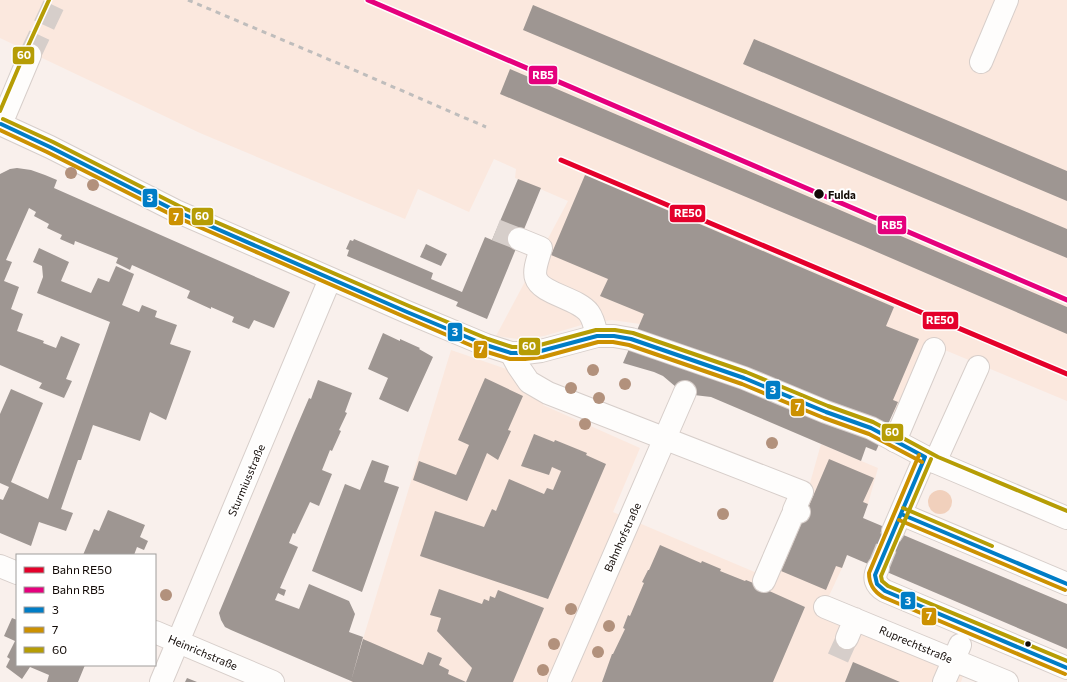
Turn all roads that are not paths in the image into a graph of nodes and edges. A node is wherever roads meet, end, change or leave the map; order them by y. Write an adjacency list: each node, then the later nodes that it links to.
1 (1007, 0): 3 (street)
2 (30, 55): 4 (street)
3 (981, 62)
4 (0, 125): 6 (street)
5 (519, 239): 7 (street)
6 (330, 279): 9 (street); 23 (street, Sturmiusstraße)
7 (597, 336): 9 (street); 13 (street)
8 (934, 349): 13 (street)
9 (511, 353): 12 (street)
10 (978, 366): 14 (street)
11 (685, 392): 12 (street, Bahnhofstraße)
12 (665, 439): 19 (street); 28 (street, Bahnhofstraße)
13 (895, 441): 14 (street)
14 (930, 460): 15 (street); 20 (street)
15 (1067, 518)
16 (0, 566): 18 (street)
17 (878, 568): 25 (street)
18 (16, 574)
19 (764, 581)
20 (1067, 584)
21 (825, 607): 24 (street, Ruprechtstraße)
22 (156, 632): 23 (street, Heinrichstraße)
23 (178, 642): 26 (street, Sturmiusstraße); 27 (street, Heinrichstraße)
24 (957, 653): 29 (street); 30 (street, Ruprechtstraße)
25 (1067, 668)
26 (160, 682)
27 (273, 682)
28 (559, 682)
29 (944, 682)
30 (1007, 682)

